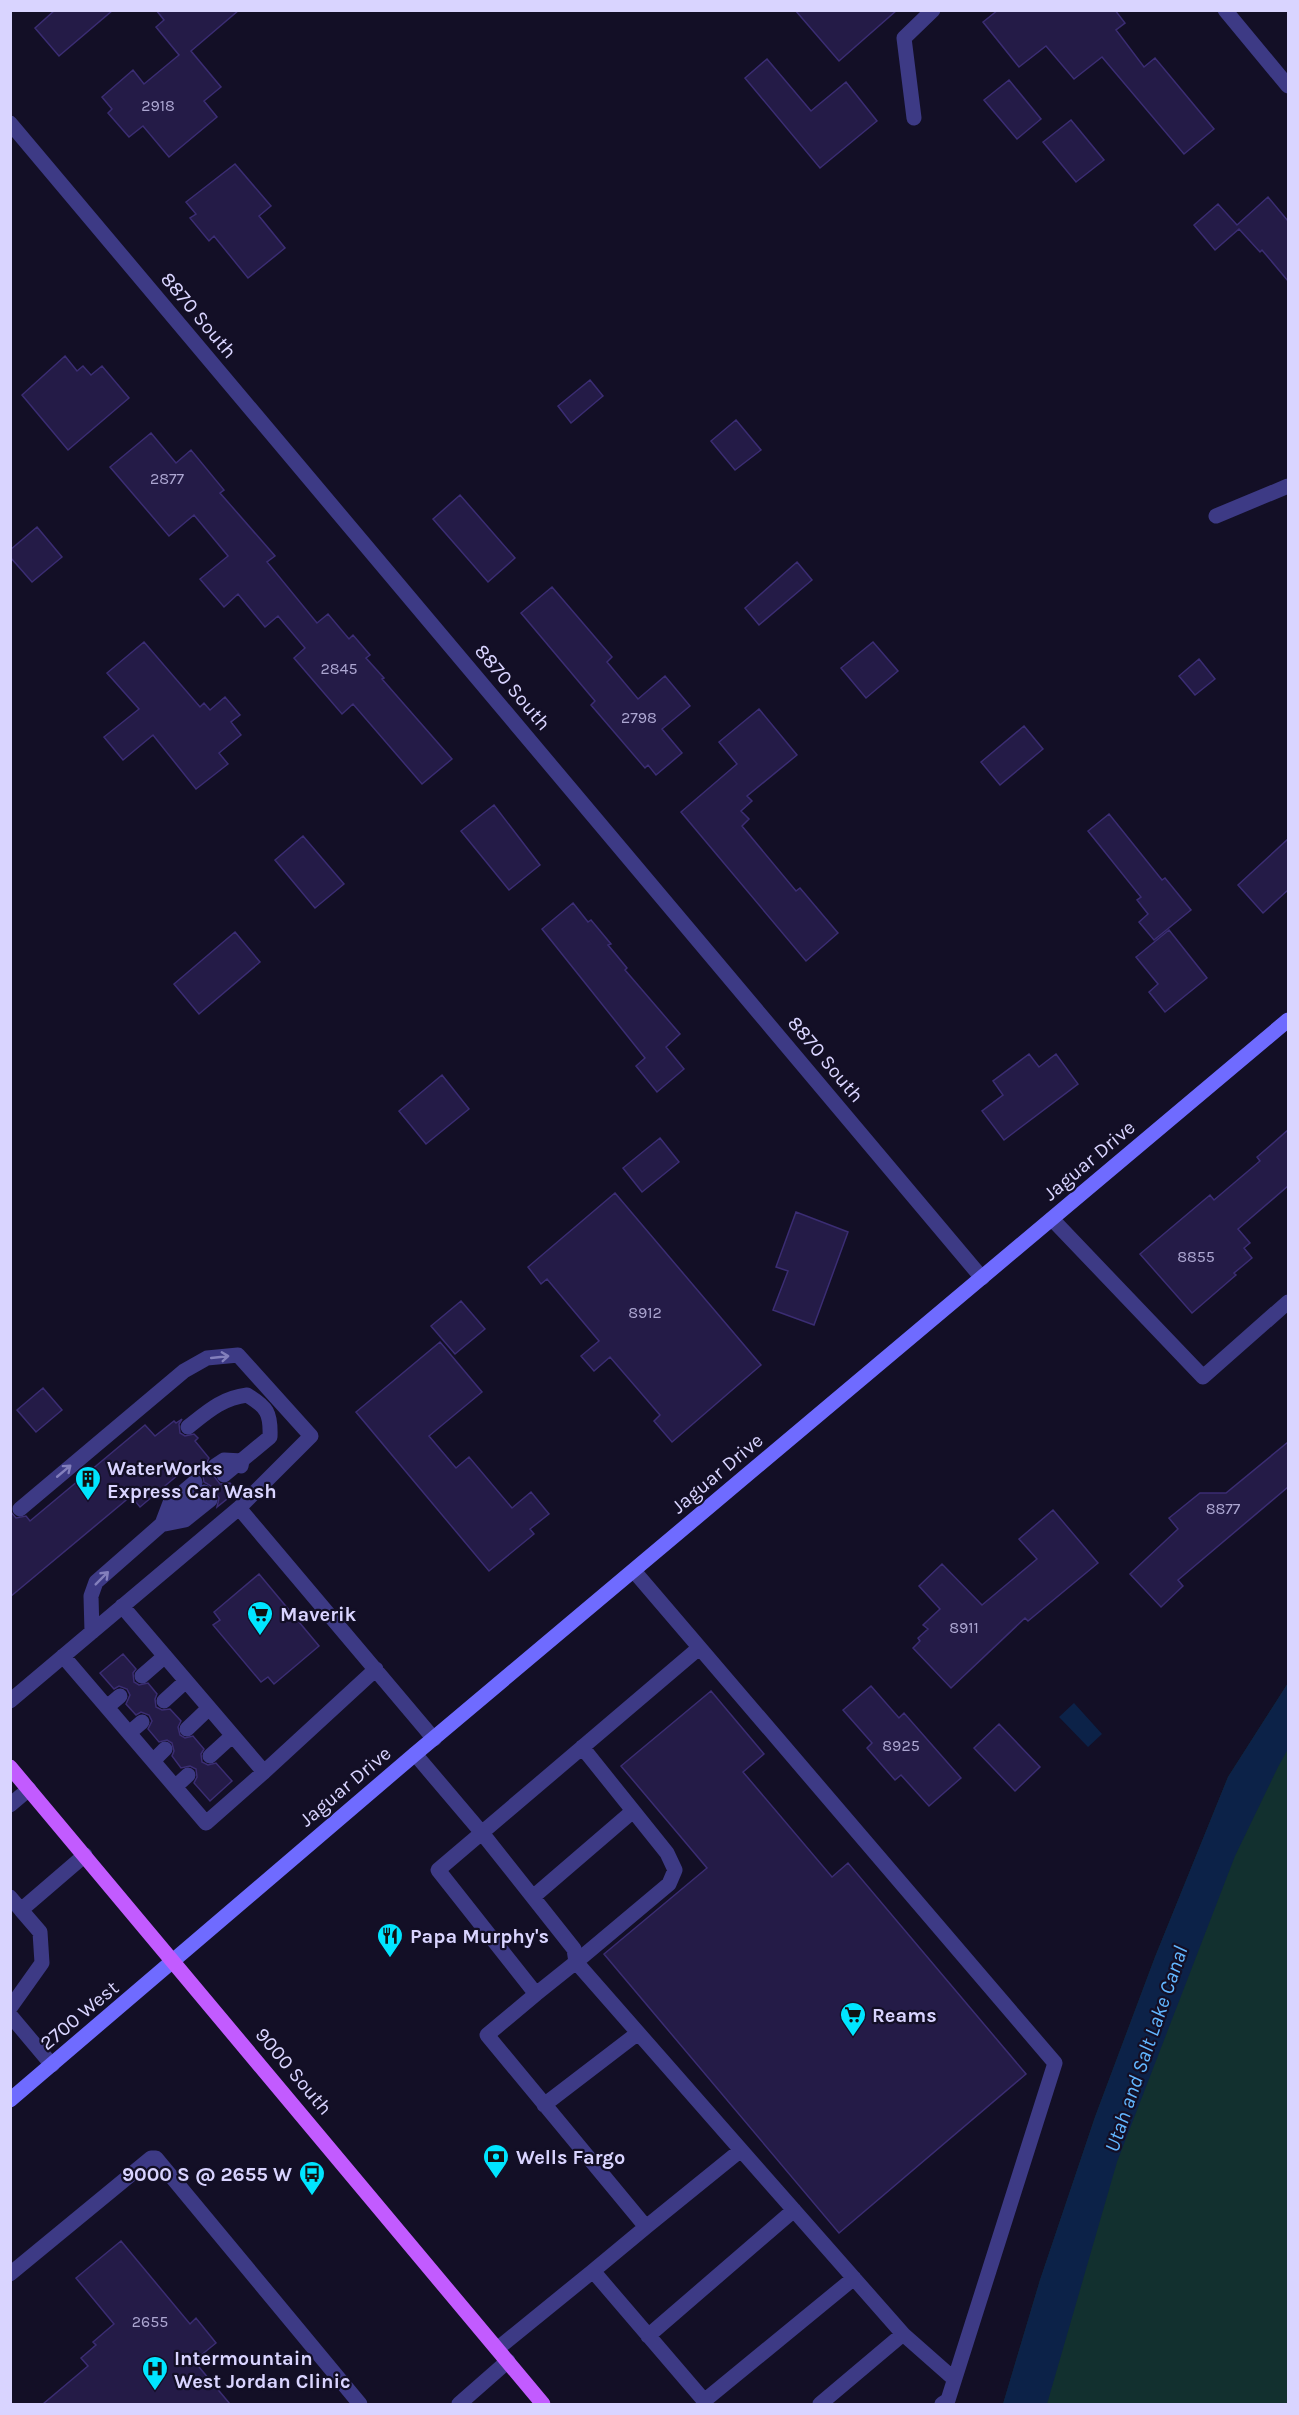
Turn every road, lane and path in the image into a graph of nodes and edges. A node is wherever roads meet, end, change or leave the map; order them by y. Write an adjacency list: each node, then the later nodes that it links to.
1 (933, 10): 4 (street)
2 (1225, 10): 3 (street)
3 (1288, 86)
4 (914, 118)
5 (10, 123): 10 (street, 8870 South)
6 (1288, 486): 7 (street)
7 (1216, 516)
8 (1288, 1020): 9 (main road, Jaguar Drive)
9 (1052, 1219): 10 (main road, Jaguar Drive); 11 (street)
10 (982, 1278): 17 (main road, Jaguar Drive)
11 (1288, 1302)
12 (188, 1427): 13 (street)
13 (242, 1461): 13 (street)
14 (203, 1491): 19 (street, one-way to 14)
15 (239, 1508): 16 (street, one-way to 15); 18 (street); 23 (street)
16 (20, 1509)
17 (634, 1571): 20 (street); 35 (main road, Jaguar Drive)
18 (122, 1606): 19 (street); 22 (street)
19 (92, 1632): 21 (street)
20 (699, 1648): 36 (street); 72 (street)
21 (63, 1656): 27 (street); 29 (street)
22 (165, 1656): 24 (street); 25 (street)
23 (376, 1669): 35 (street); 42 (street)
24 (142, 1676)
25 (186, 1681): 28 (street); 30 (street)
26 (120, 1696): 29 (street)
27 (10, 1701)
28 (164, 1701)
29 (107, 1707): 33 (street)
30 (209, 1708): 32 (street); 34 (street)
31 (142, 1722): 33 (street)
32 (187, 1729)
33 (129, 1733): 40 (street)
34 (232, 1736): 39 (street); 42 (street)
35 (434, 1738): 38 (main road, Jaguar Drive)
36 (582, 1747): 47 (street); 48 (street)
37 (165, 1749): 40 (street)
38 (415, 1754): 48 (street); 53 (main road, Jaguar Drive)
39 (210, 1756)
40 (153, 1761): 44 (street)
41 (10, 1767): 45 (main road, 9000 South)
42 (264, 1772): 44 (street)
43 (188, 1775): 44 (street)
44 (175, 1787)
45 (29, 1789): 46 (street); 49 (main road, 9000 South)
46 (10, 1804)
47 (633, 1811): 51 (street); 54 (street)
48 (482, 1833): 51 (street); 55 (street)
49 (85, 1855): 52 (street); 53 (main road, 9000 South)
50 (10, 1897): 52 (street)
51 (533, 1897): 54 (street)
52 (21, 1910): 56 (street)
53 (174, 1961): 59 (main road, 2700 West); 70 (main road, 9000 South)
54 (576, 1962): 55 (street); 58 (street)
55 (536, 1994): 61 (street)
56 (10, 2008)
57 (10, 2015): 59 (street)
58 (638, 2033): 61 (street); 62 (street)
59 (52, 2065): 60 (main road, 2700 West)
60 (10, 2100)
61 (544, 2105): 64 (street)
62 (741, 2150): 63 (street); 64 (street)
63 (794, 2210): 67 (street); 69 (street)
64 (646, 2227): 65 (street)
65 (593, 2271): 69 (street); 70 (street)
66 (10, 2274): 74 (street)
67 (854, 2278): 68 (street); 73 (street)
68 (903, 2334): 72 (street); 77 (street)
69 (648, 2336): 73 (street)
70 (497, 2349): 71 (main road, 9000 South)
71 (508, 2361): 75 (street); 76 (main road, 9000 South)
72 (954, 2379): 78 (street)
73 (705, 2403)
74 (360, 2404)
75 (459, 2404)
76 (543, 2404)
77 (820, 2404)
78 (942, 2404)

